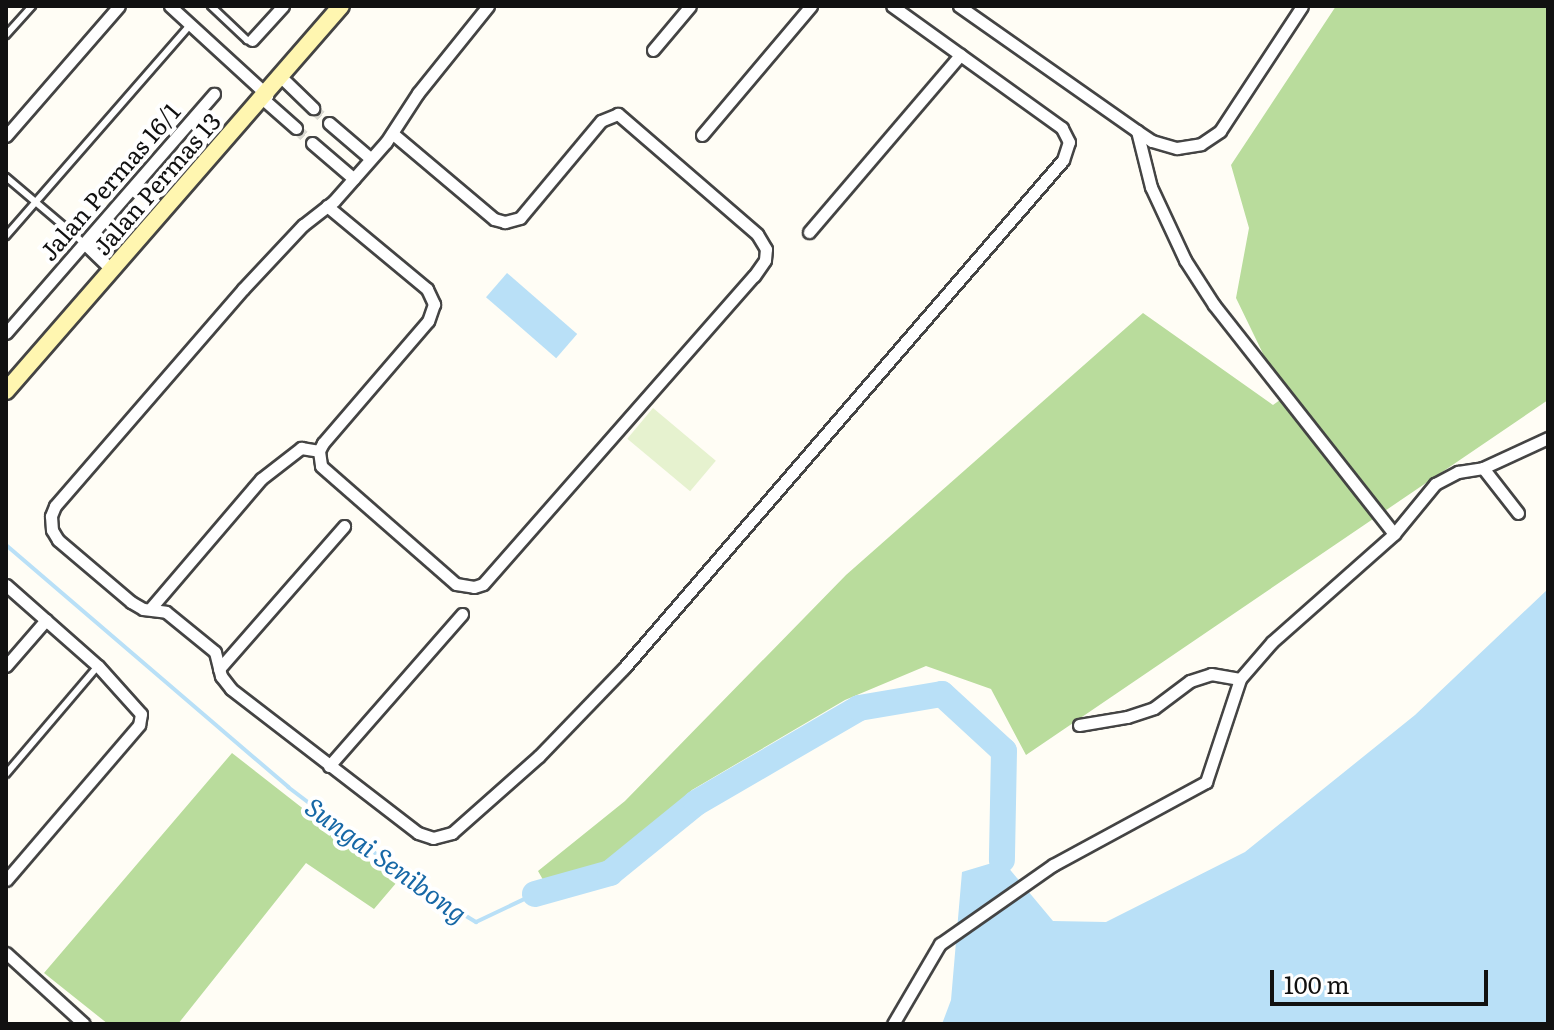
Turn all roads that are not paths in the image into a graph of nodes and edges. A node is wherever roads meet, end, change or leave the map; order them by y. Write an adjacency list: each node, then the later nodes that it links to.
1 (32, 6): 14 (lane)
2 (119, 6): 27 (street)
3 (170, 6): 13 (street)
4 (211, 6): 15 (lane)
5 (283, 6): 15 (street)
6 (341, 6): 18 (main road, Jalan Permas 13)
7 (488, 6): 25 (street)
8 (690, 6): 16 (street)
9 (811, 6): 26 (street)
10 (892, 6): 17 (street)
11 (959, 6): 24 (street)
12 (1302, 6): 24 (street)
13 (190, 25): 20 (street); 32 (lane)
14 (6, 35)
15 (252, 40)
16 (653, 50)
17 (960, 55): 34 (street); 55 (street)
18 (281, 77): 20 (main road, Jalan Permas 13); 21 (street)
19 (214, 94): 36 (street, Jalan Permas 16/1)
20 (265, 97): 23 (street); 37 (main road, Jalan Permas 13)
21 (313, 108)
22 (329, 123): 29 (street)
23 (296, 128)
24 (1137, 131): 45 (street)
25 (392, 133): 29 (street); 41 (street)
26 (702, 135)
27 (6, 136)
28 (312, 143): 31 (street)
29 (371, 159): 31 (street)
30 (6, 177): 32 (lane)
31 (354, 179): 33 (street)
32 (35, 202): 35 (lane); 36 (lane)
33 (327, 206): 41 (street); 47 (street)
34 (809, 232)
35 (6, 236)
36 (85, 244): 37 (street); 38 (street, Jalan Permas 16/1)
37 (112, 270): 39 (main road, Jalan Permas 13)
38 (6, 333)
39 (6, 391)
40 (1548, 438): 42 (street)
41 (319, 451): 47 (street)
42 (1483, 468): 43 (street); 45 (street)
43 (1518, 513)
44 (344, 526): 52 (street)
45 (1394, 534): 53 (street)
46 (6, 585): 49 (street)
47 (150, 609): 52 (street)
48 (462, 614): 55 (street)
49 (46, 620): 50 (street); 51 (street)
50 (6, 666)
51 (98, 666): 56 (lane); 57 (street)
52 (219, 669): 55 (street)
53 (1240, 679): 54 (street); 60 (street)
54 (1079, 725)
55 (329, 766)
56 (6, 774)
57 (6, 880)
58 (6, 953): 59 (street)
59 (84, 1024)
60 (893, 1024)

